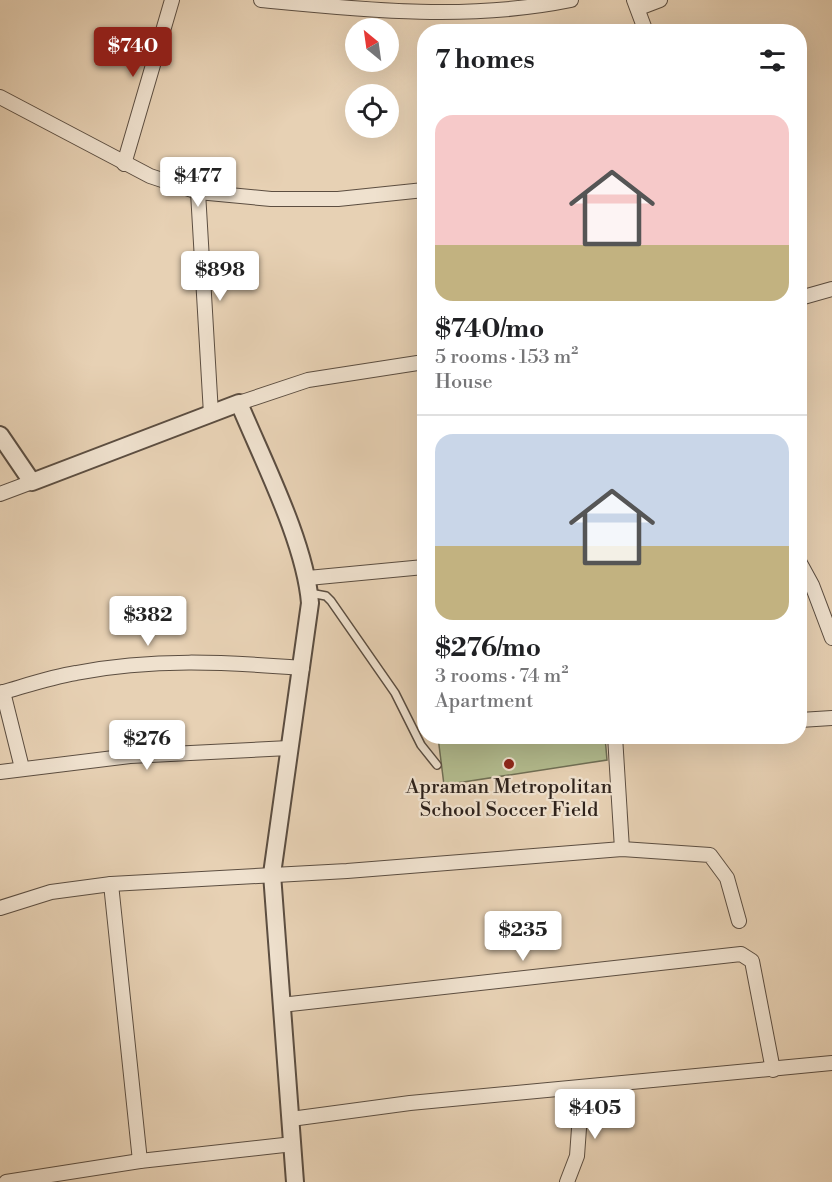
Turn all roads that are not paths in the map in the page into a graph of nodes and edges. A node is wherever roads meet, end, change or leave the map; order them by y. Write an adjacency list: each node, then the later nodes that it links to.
1 (172, 0): 9 (street)
2 (261, 0): 5 (street)
3 (571, 0): 5 (street)
4 (660, 0): 6 (street)
5 (351, 4)
6 (636, 4): 7 (street)
7 (643, 24)
8 (0, 97): 9 (street)
9 (124, 164): 11 (street)
10 (417, 191): 11 (street)
11 (198, 192): 16 (street)
12 (832, 289): 13 (street)
13 (807, 296)
14 (417, 363): 15 (street)
15 (239, 403): 16 (street); 22 (street)
16 (211, 414): 18 (street)
17 (0, 435): 18 (street)
18 (32, 482): 19 (street)
19 (0, 494)
20 (417, 568): 22 (street)
21 (807, 575): 23 (street)
22 (308, 585): 24 (street); 28 (lane)
23 (832, 638)
24 (302, 668): 25 (street); 31 (street)
25 (2, 692): 33 (street)
26 (832, 718): 27 (street)
27 (807, 720)
28 (417, 737)
29 (420, 744): 32 (lane)
30 (615, 744): 35 (street)
31 (289, 748): 33 (street); 36 (street)
32 (437, 765)
33 (22, 768): 34 (street)
34 (0, 772)
35 (622, 849): 36 (street); 39 (street)
36 (272, 874): 37 (street); 40 (street)
37 (111, 884): 38 (street); 46 (street)
38 (0, 908)
39 (739, 921)
40 (281, 1005): 42 (street); 44 (street)
41 (832, 1063): 42 (street)
42 (774, 1070): 43 (street)
43 (582, 1087): 44 (street); 49 (street)
44 (291, 1119): 45 (street)
45 (293, 1144): 46 (street); 48 (street)
46 (140, 1161): 47 (street)
47 (6, 1182)
48 (295, 1182)
49 (567, 1182)

